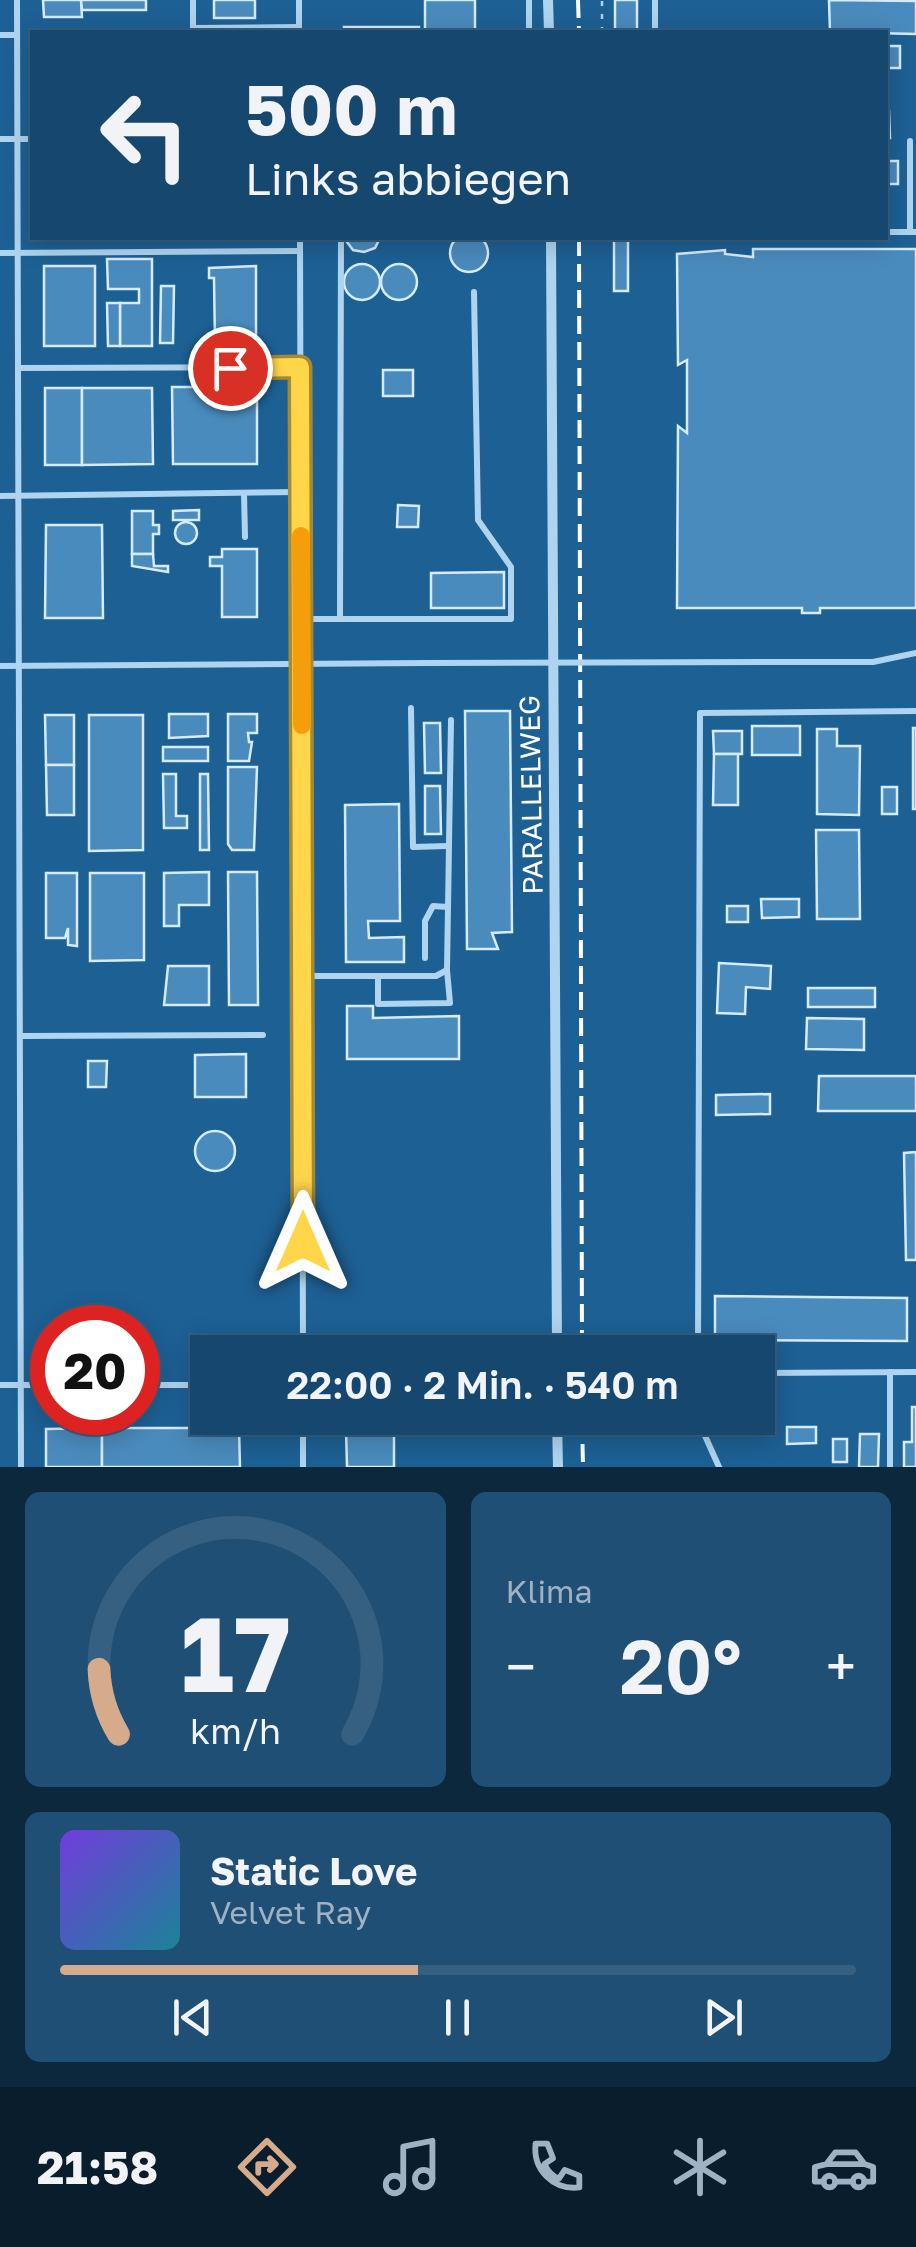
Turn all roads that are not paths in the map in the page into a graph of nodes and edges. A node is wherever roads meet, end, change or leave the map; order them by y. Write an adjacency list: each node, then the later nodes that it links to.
1 (18, 0): 13 (lane)
2 (193, 0): 7 (lane)
3 (299, 0): 8 (lane)
4 (529, 0): 9 (lane)
5 (548, 0): 10 (street)
6 (654, 0): 11 (lane)
7 (193, 30): 8 (lane)
8 (299, 30)
9 (530, 30)
10 (549, 30)
11 (654, 30)
12 (0, 35): 13 (lane)
13 (18, 35): 15 (lane)
14 (0, 139): 15 (lane)
15 (18, 139): 16 (lane); 24 (lane)
16 (30, 139)
17 (910, 142): 18 (lane)
18 (913, 232)
19 (300, 240): 22 (lane)
20 (341, 240): 34 (lane)
21 (552, 240): 51 (street, PARALLELWEG)
22 (300, 251): 24 (lane); 26 (lane)
23 (0, 252): 24 (lane)
24 (18, 252): 27 (lane)
25 (474, 292): 34 (lane)
26 (300, 367): 27 (lane); 28 (lane)
27 (18, 368): 31 (lane)
28 (301, 492): 29 (lane); 33 (lane)
29 (244, 493): 31 (lane); 32 (lane)
30 (0, 496): 31 (lane)
31 (18, 496): 38 (lane)
32 (245, 537)
33 (302, 619): 34 (lane); 36 (lane)
34 (340, 619)
35 (916, 653): 36 (lane, bridge)
36 (302, 663): 38 (lane); 46 (lane)
37 (0, 666): 38 (lane)
38 (18, 666): 48 (lane)
39 (411, 708): 42 (lane)
40 (916, 711): 52 (lane)
41 (452, 720): 42 (lane)
42 (448, 846): 43 (lane)
43 (448, 907): 44 (lane); 45 (lane)
44 (425, 958)
45 (447, 970): 47 (lane); 47 (lane)
46 (304, 976): 47 (lane); 50 (lane)
47 (378, 976)
48 (20, 1036): 49 (lane); 58 (lane)
49 (263, 1036)
50 (302, 1335)
51 (557, 1335)
52 (698, 1335)
53 (890, 1372): 54 (lane); 55 (lane); 68 (lane)
54 (916, 1372)
55 (775, 1373)
56 (190, 1384): 60 (lane)
57 (0, 1385): 58 (lane)
58 (20, 1385): 59 (lane); 64 (lane)
59 (30, 1385)
60 (160, 1385)
61 (302, 1435): 65 (lane)
62 (558, 1435): 66 (street)
63 (704, 1435): 67 (lane)
64 (20, 1467)
65 (303, 1467)
66 (558, 1467)
67 (718, 1467)
68 (890, 1467)

